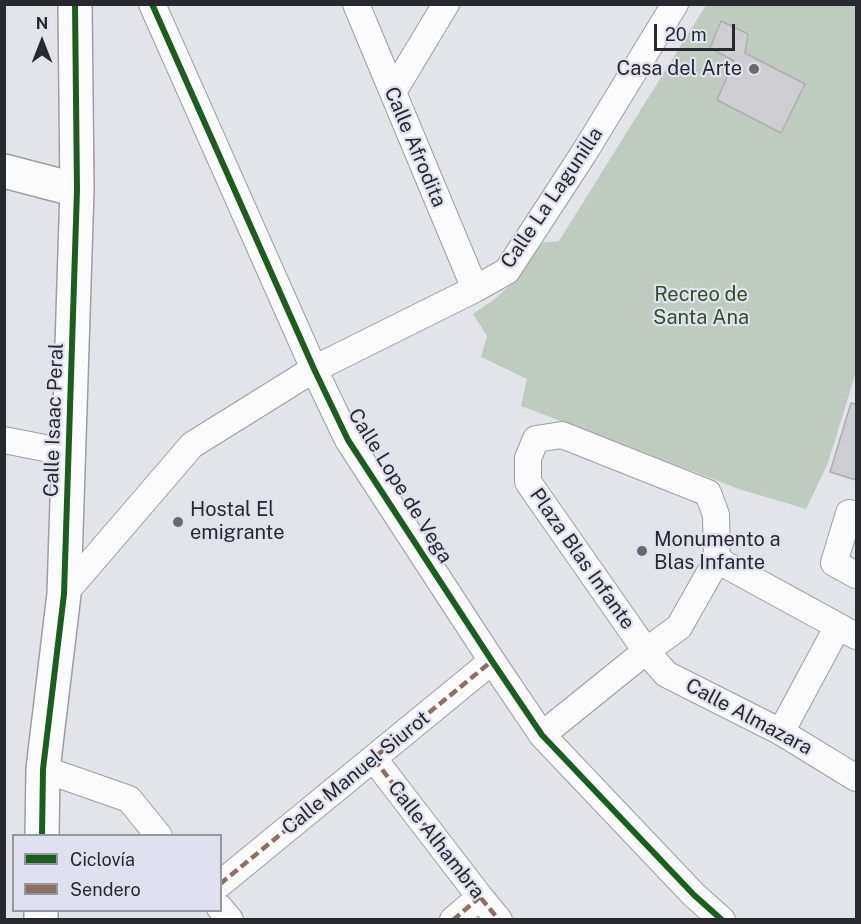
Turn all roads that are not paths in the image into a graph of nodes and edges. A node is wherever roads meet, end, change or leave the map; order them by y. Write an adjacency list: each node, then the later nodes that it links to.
1 (75, 4): 8 (main road, Calle Isaac Peral)
2 (152, 4): 10 (street, Calle Lope de Vega)
3 (356, 4): 6 (street, Calle Afrodita)
4 (446, 4): 6 (street)
5 (675, 4): 9 (street, Calle La Lagunilla)
6 (393, 92): 9 (street, Calle Afrodita)
7 (4, 171): 8 (main road)
8 (77, 190): 12 (main road, Calle Isaac Peral)
9 (475, 289): 10 (street, Calle La Lagunilla)
10 (314, 369): 16 (street, Calle La Lagunilla); 19 (street, Calle Lope de Vega)
11 (4, 440): 12 (street)
12 (70, 453): 16 (main road, Calle Isaac Peral)
13 (856, 514): 15 (street)
14 (717, 560): 17 (street); 18 (street, Plaza Blas Infante); 18 (street, Plaza Blas Infante)
15 (856, 575)
16 (64, 594): 23 (main road, Calle Isaac Peral)
17 (847, 631): 20 (street)
18 (646, 651): 20 (street, Calle Almazara); 21 (street)
19 (492, 662): 21 (street, Calle Lope de Vega); 22 (street, Calle Manuel Siurot)
20 (782, 732): 24 (street, Calle Almazara)
21 (542, 735): 31 (street, Calle Lope de Vega)
22 (374, 759): 27 (street, Calle Manuel Siurot); 28 (street, Calle Alhambra)
23 (43, 769): 25 (main road, Calle Isaac Peral); 26 (street)
24 (856, 778)
25 (42, 834)
26 (157, 834)
27 (222, 882)
28 (480, 897): 29 (street); 30 (street, Calle Alhambra)
29 (453, 920)
30 (499, 920)
31 (722, 920)

